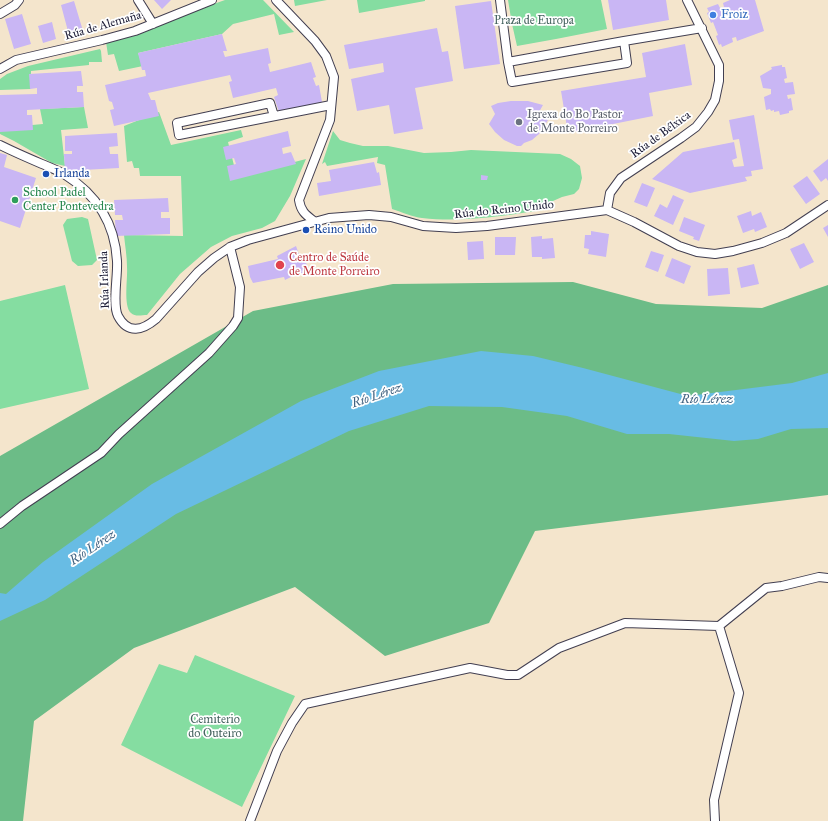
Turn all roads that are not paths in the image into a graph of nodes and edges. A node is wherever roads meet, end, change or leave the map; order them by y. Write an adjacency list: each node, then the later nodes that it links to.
1 (19, 0): 7 (street)
2 (138, 0): 8 (street)
3 (212, 0): 8 (street, Rúa de Alemaña)
4 (276, 0): 13 (street)
5 (500, 0): 11 (street)
6 (688, 0): 9 (street, Rúa de Bélxica)
7 (0, 14)
8 (153, 24): 12 (street, Rúa de Alemaña)
9 (702, 28): 10 (street); 17 (street, Rúa de Bélxica)
10 (624, 41): 11 (street); 11 (street)
11 (508, 62)
12 (0, 69)
13 (331, 105): 14 (street); 18 (street)
14 (274, 116): 14 (street)
15 (0, 145): 20 (street, Rúa Irlanda)
16 (828, 205): 17 (street)
17 (607, 210): 18 (street, Rúa do Reino Unido)
18 (315, 222): 19 (street, Rúa do Reino Unido)
19 (230, 247): 20 (street, Rúa do Reino Unido); 21 (street)
20 (128, 326)
21 (0, 524)
22 (828, 578): 23 (street)
23 (719, 626): 24 (street); 25 (street)
24 (250, 821)
25 (715, 821)

